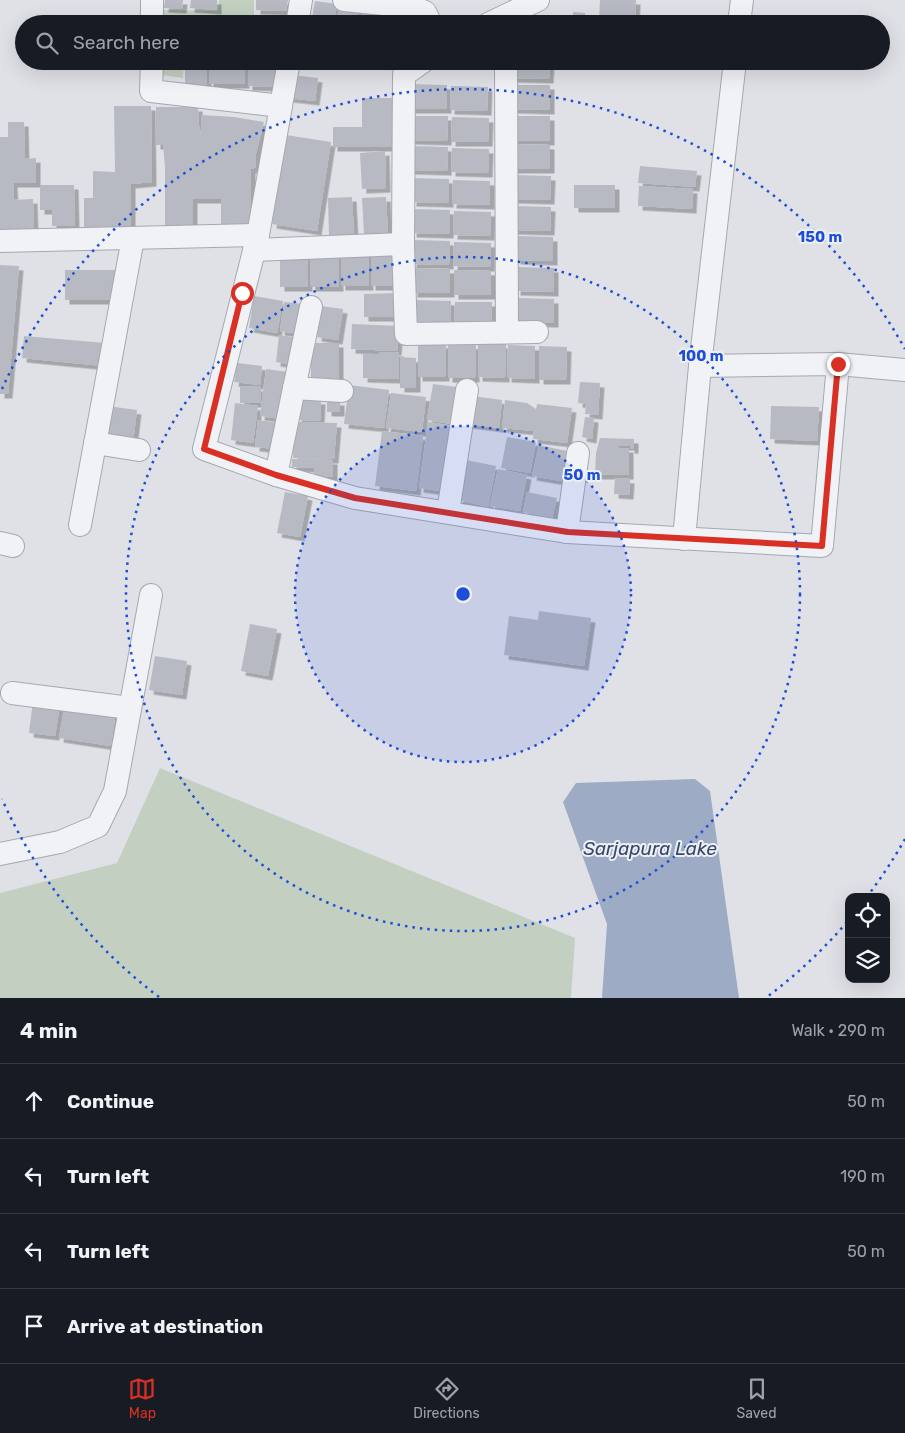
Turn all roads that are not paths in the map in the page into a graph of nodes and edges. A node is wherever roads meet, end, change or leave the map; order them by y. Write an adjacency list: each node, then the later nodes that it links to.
1 (152, 0): 6 (street)
2 (302, 0): 7 (street)
3 (344, 0): 8 (street)
4 (538, 0): 9 (street)
5 (742, 0): 10 (street)
6 (152, 15)
7 (299, 15)
8 (426, 15)
9 (510, 15)
10 (740, 15)
11 (152, 70): 16 (street)
12 (287, 70): 16 (street)
13 (411, 70): 20 (street)
14 (506, 70): 22 (street)
15 (734, 70): 25 (street)
16 (281, 106): 19 (street)
17 (133, 238): 18 (street); 19 (street); 30 (street)
18 (0, 241)
19 (256, 243): 20 (street); 33 (street)
20 (402, 244): 22 (street)
21 (311, 307): 27 (street)
22 (507, 332): 23 (street)
23 (537, 332)
24 (838, 364): 25 (street); 26 (street); 37 (street)
25 (700, 366): 37 (street)
26 (905, 370)
27 (294, 388): 29 (street); 33 (street)
28 (466, 390): 34 (street)
29 (342, 392)
30 (95, 443): 31 (street); 35 (street)
31 (139, 450)
32 (578, 453): 36 (street)
33 (276, 475): 34 (street)
34 (448, 512): 36 (street)
35 (80, 525)
36 (568, 532): 37 (street)
37 (684, 539)
38 (151, 595): 40 (street)
39 (12, 693): 40 (street)
40 (130, 708): 41 (street)
41 (0, 854)

